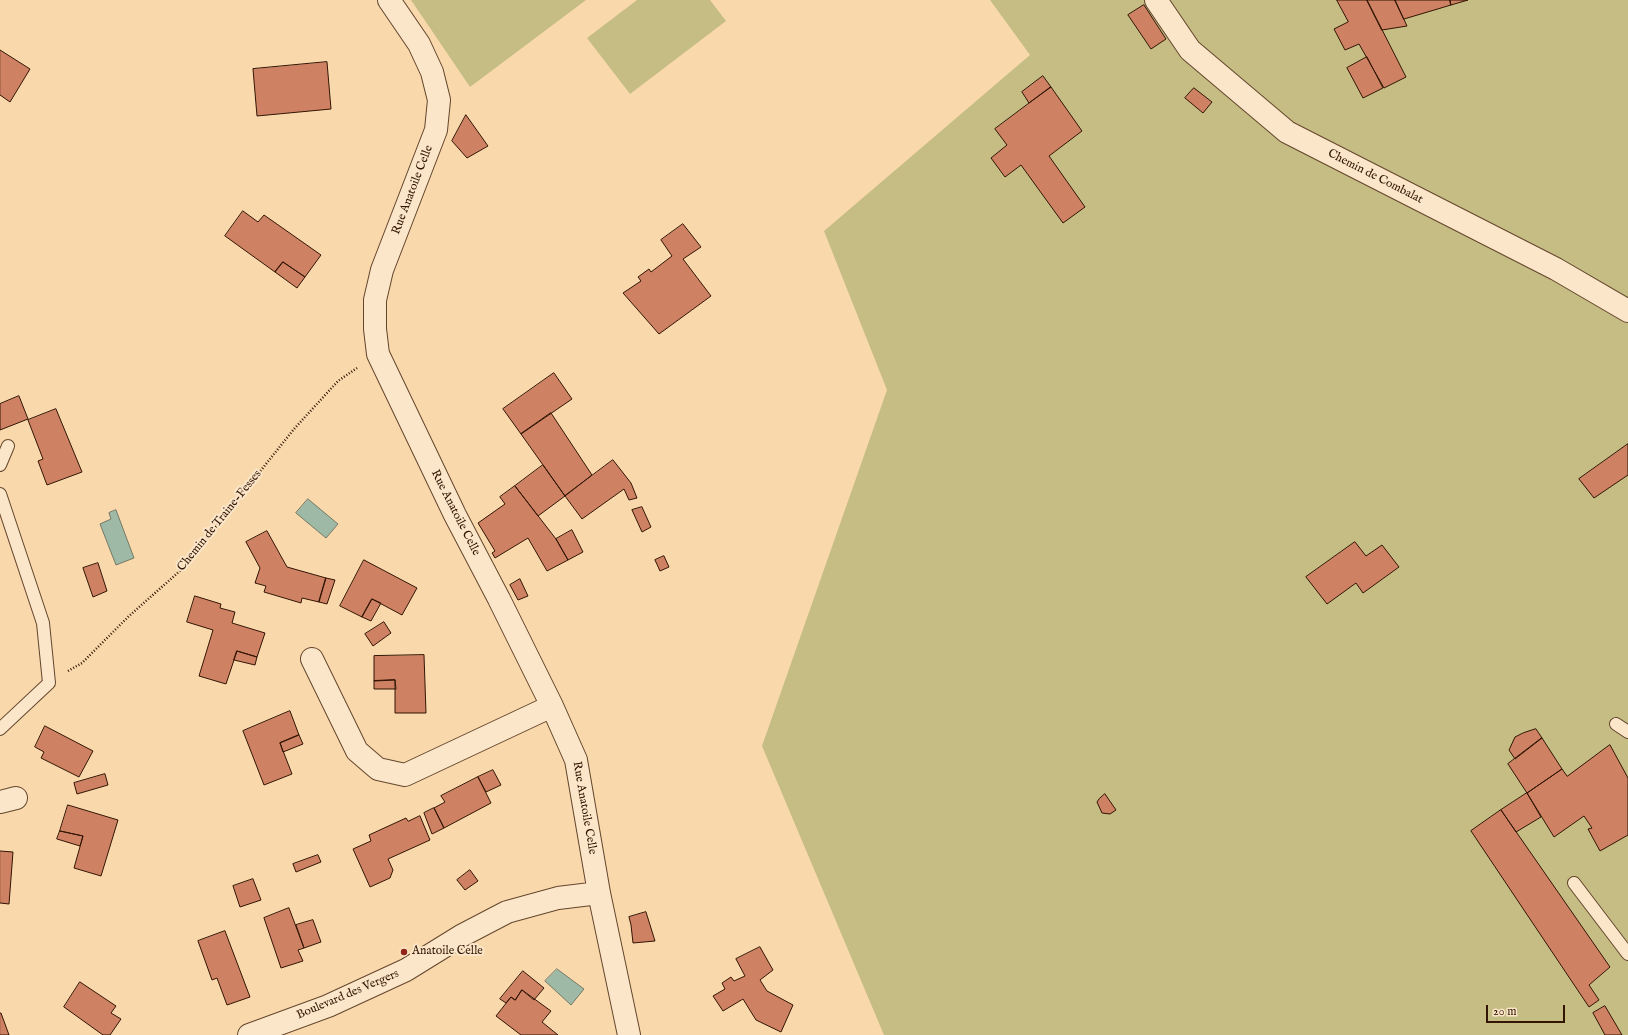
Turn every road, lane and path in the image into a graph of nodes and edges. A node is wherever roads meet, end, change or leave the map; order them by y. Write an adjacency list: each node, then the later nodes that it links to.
1 (389, 0): 10 (street, Rue Anatoile Celle)
2 (1156, 0): 3 (street, Chemin de Combalat)
3 (1628, 311)
4 (358, 367): 9 (path, Chemin de Traine-Fesses)
5 (8, 446): 6 (lane)
6 (0, 465)
7 (0, 494): 9 (lane)
8 (312, 659): 10 (street)
9 (49, 683): 12 (lane)
10 (552, 706): 15 (street, Rue Anatoile Celle)
11 (1616, 724): 13 (lane)
12 (0, 729)
13 (1628, 732)
14 (1574, 883): 16 (lane)
15 (599, 893): 17 (street, Boulevard des Vergers); 18 (street, Rue Anatoile Celle)
16 (1628, 954)
17 (249, 1035)
18 (629, 1035)

